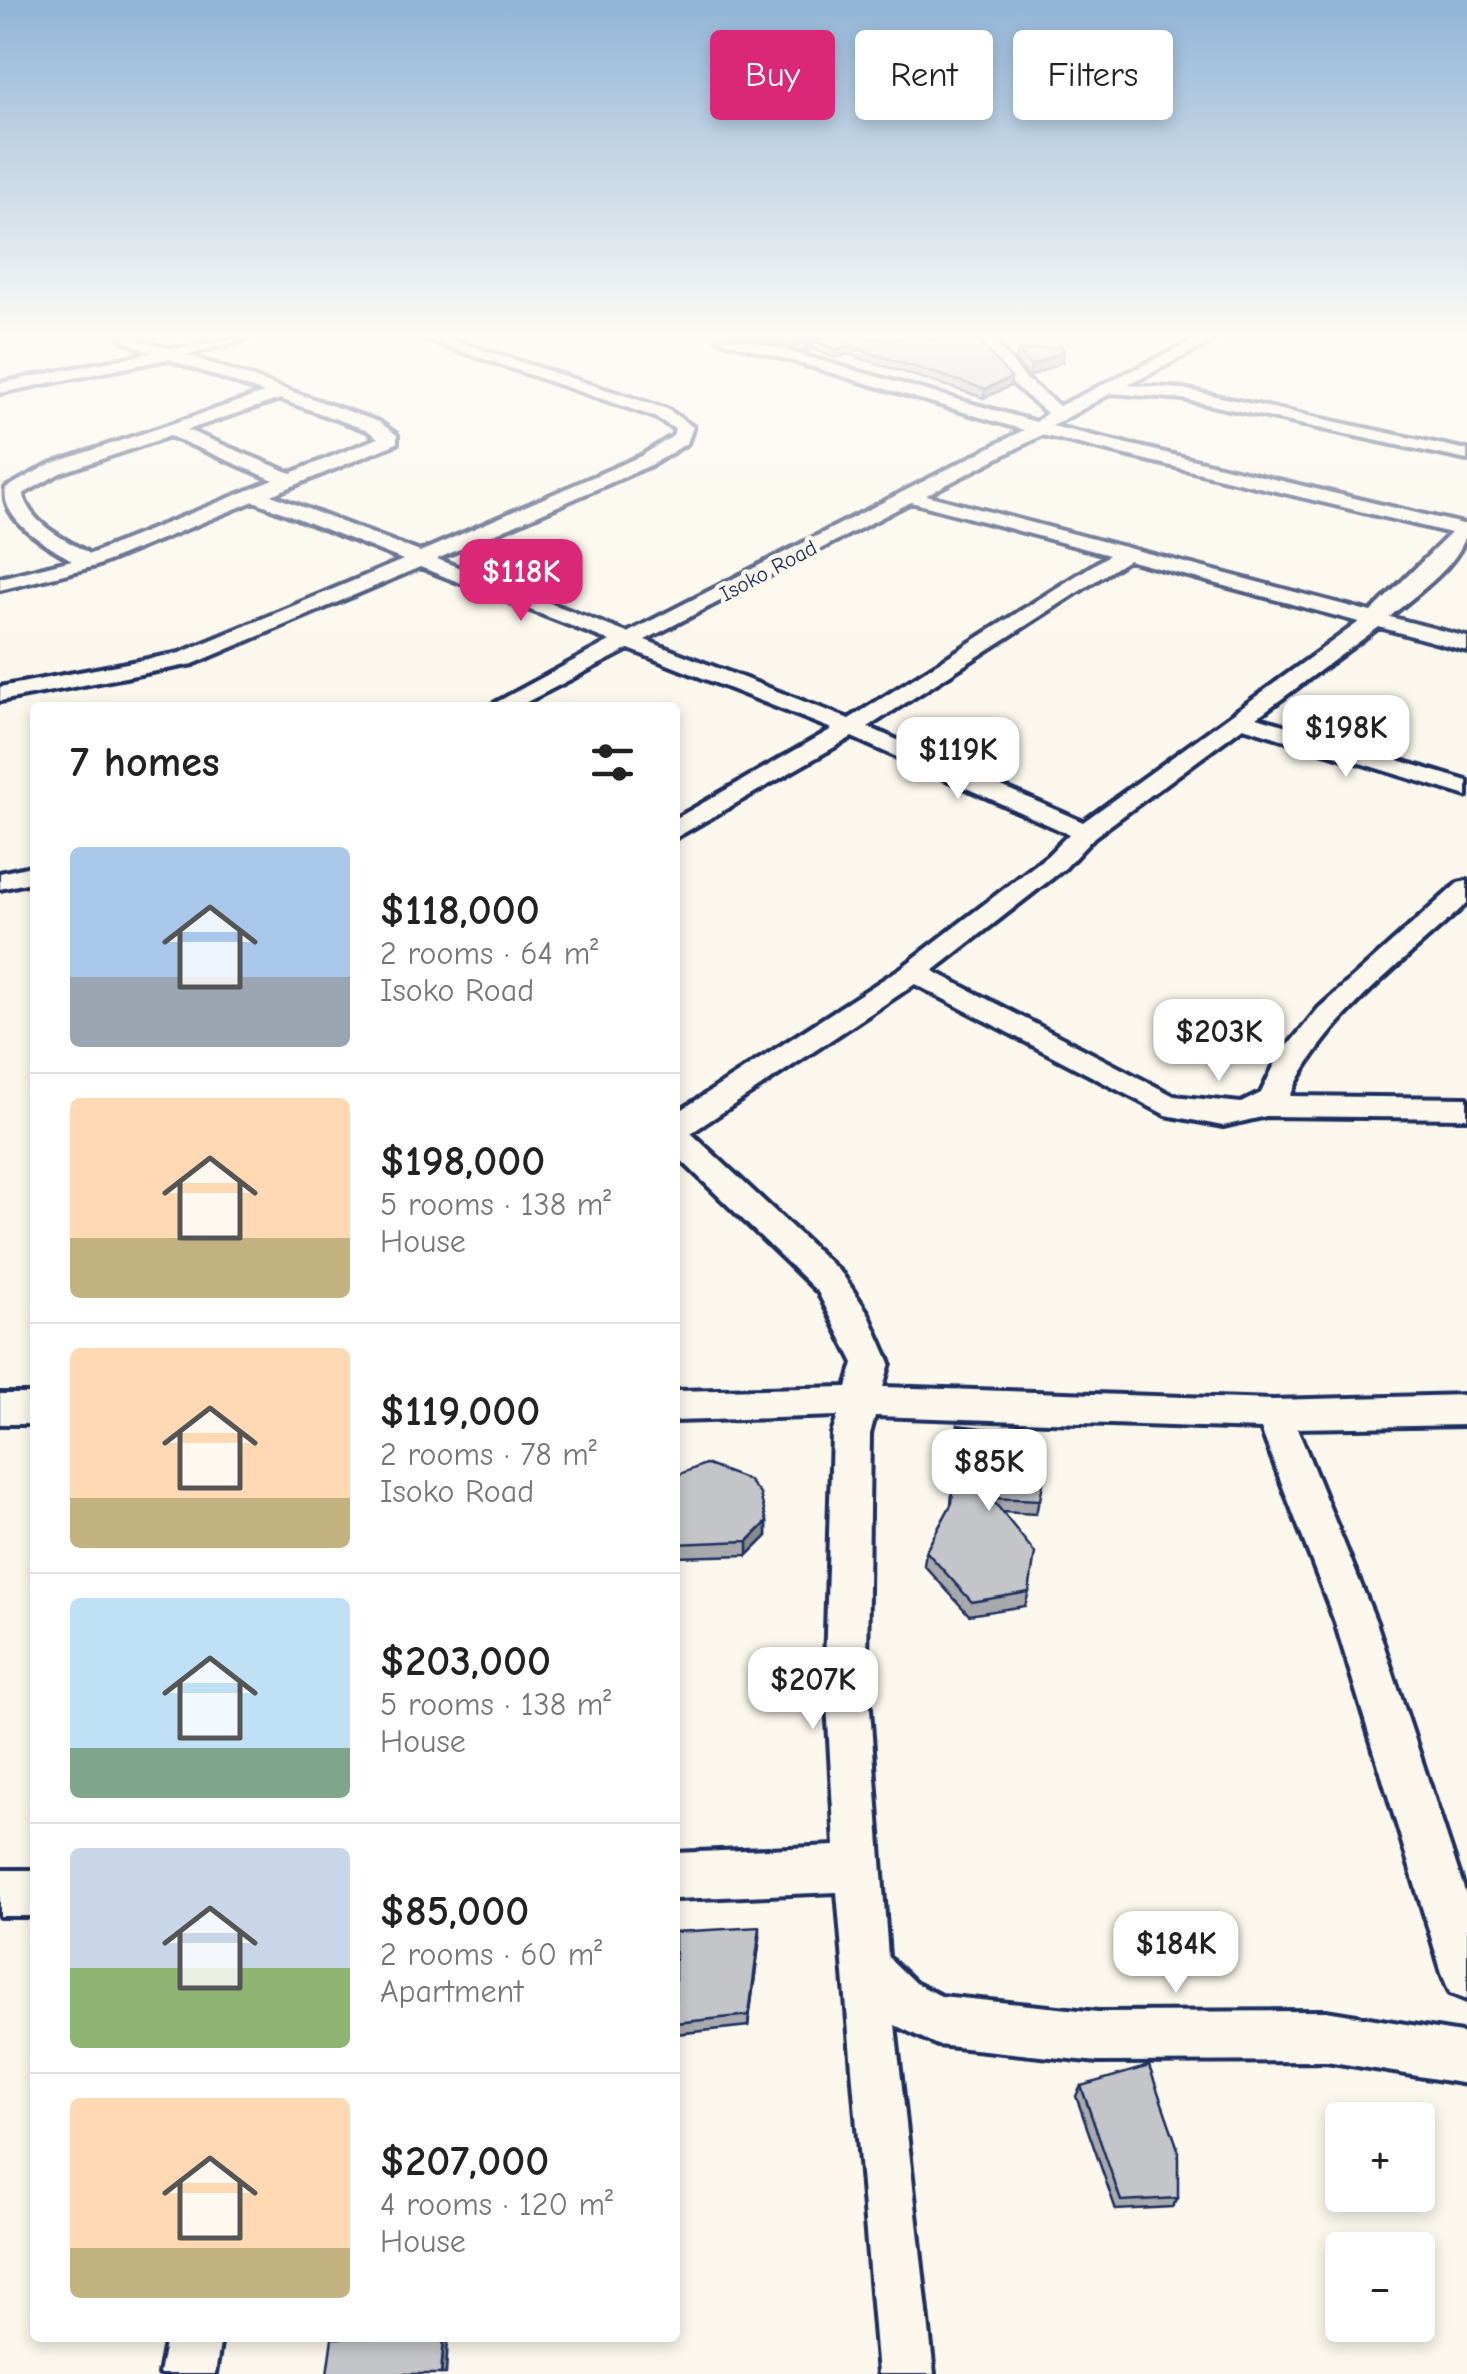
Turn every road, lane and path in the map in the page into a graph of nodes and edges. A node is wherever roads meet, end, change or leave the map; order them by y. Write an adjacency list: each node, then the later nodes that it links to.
1 (112, 450): 13 (street)
2 (218, 450): 7 (street)
3 (366, 450): 7 (street)
4 (665, 450): 12 (street)
5 (999, 450): 9 (street, Isoko Road)
6 (1122, 450): 10 (street)
7 (293, 481): 8 (street)
8 (256, 495): 12 (street); 13 (street)
9 (909, 496): 11 (street); 16 (street, Isoko Road)
10 (1466, 531): 15 (street)
11 (1124, 554): 15 (street); 21 (street)
12 (426, 560): 16 (street); 18 (street)
13 (89, 562): 14 (street)
14 (0, 584)
15 (1376, 619): 17 (street); 20 (street)
16 (635, 640): 19 (street, Isoko Road); 21 (street)
17 (1467, 644)
18 (0, 694)
19 (510, 702)
20 (1242, 719): 22 (street); 24 (street)
21 (851, 728): 23 (street); 24 (street)
22 (1467, 790)
23 (680, 827)
24 (1085, 832): 28 (street)
25 (30, 874): 26 (street)
26 (0, 881)
27 (1467, 889): 29 (street)
28 (914, 972): 29 (street); 31 (street)
29 (1266, 1106): 30 (street)
30 (1467, 1108)
31 (680, 1130)
32 (680, 1138): 33 (street)
33 (857, 1401): 34 (street); 38 (street); 39 (street)
34 (680, 1406)
35 (0, 1409): 36 (street)
36 (30, 1409)
37 (1467, 1410): 38 (street)
38 (1273, 1416): 44 (street)
39 (858, 1868): 40 (street); 43 (street)
40 (680, 1876)
41 (0, 1893): 42 (street)
42 (30, 1893)
43 (865, 1968): 45 (street); 48 (street)
44 (1467, 1976)
45 (1467, 2060)
46 (193, 2342): 47 (street)
47 (187, 2374)
48 (906, 2374)

